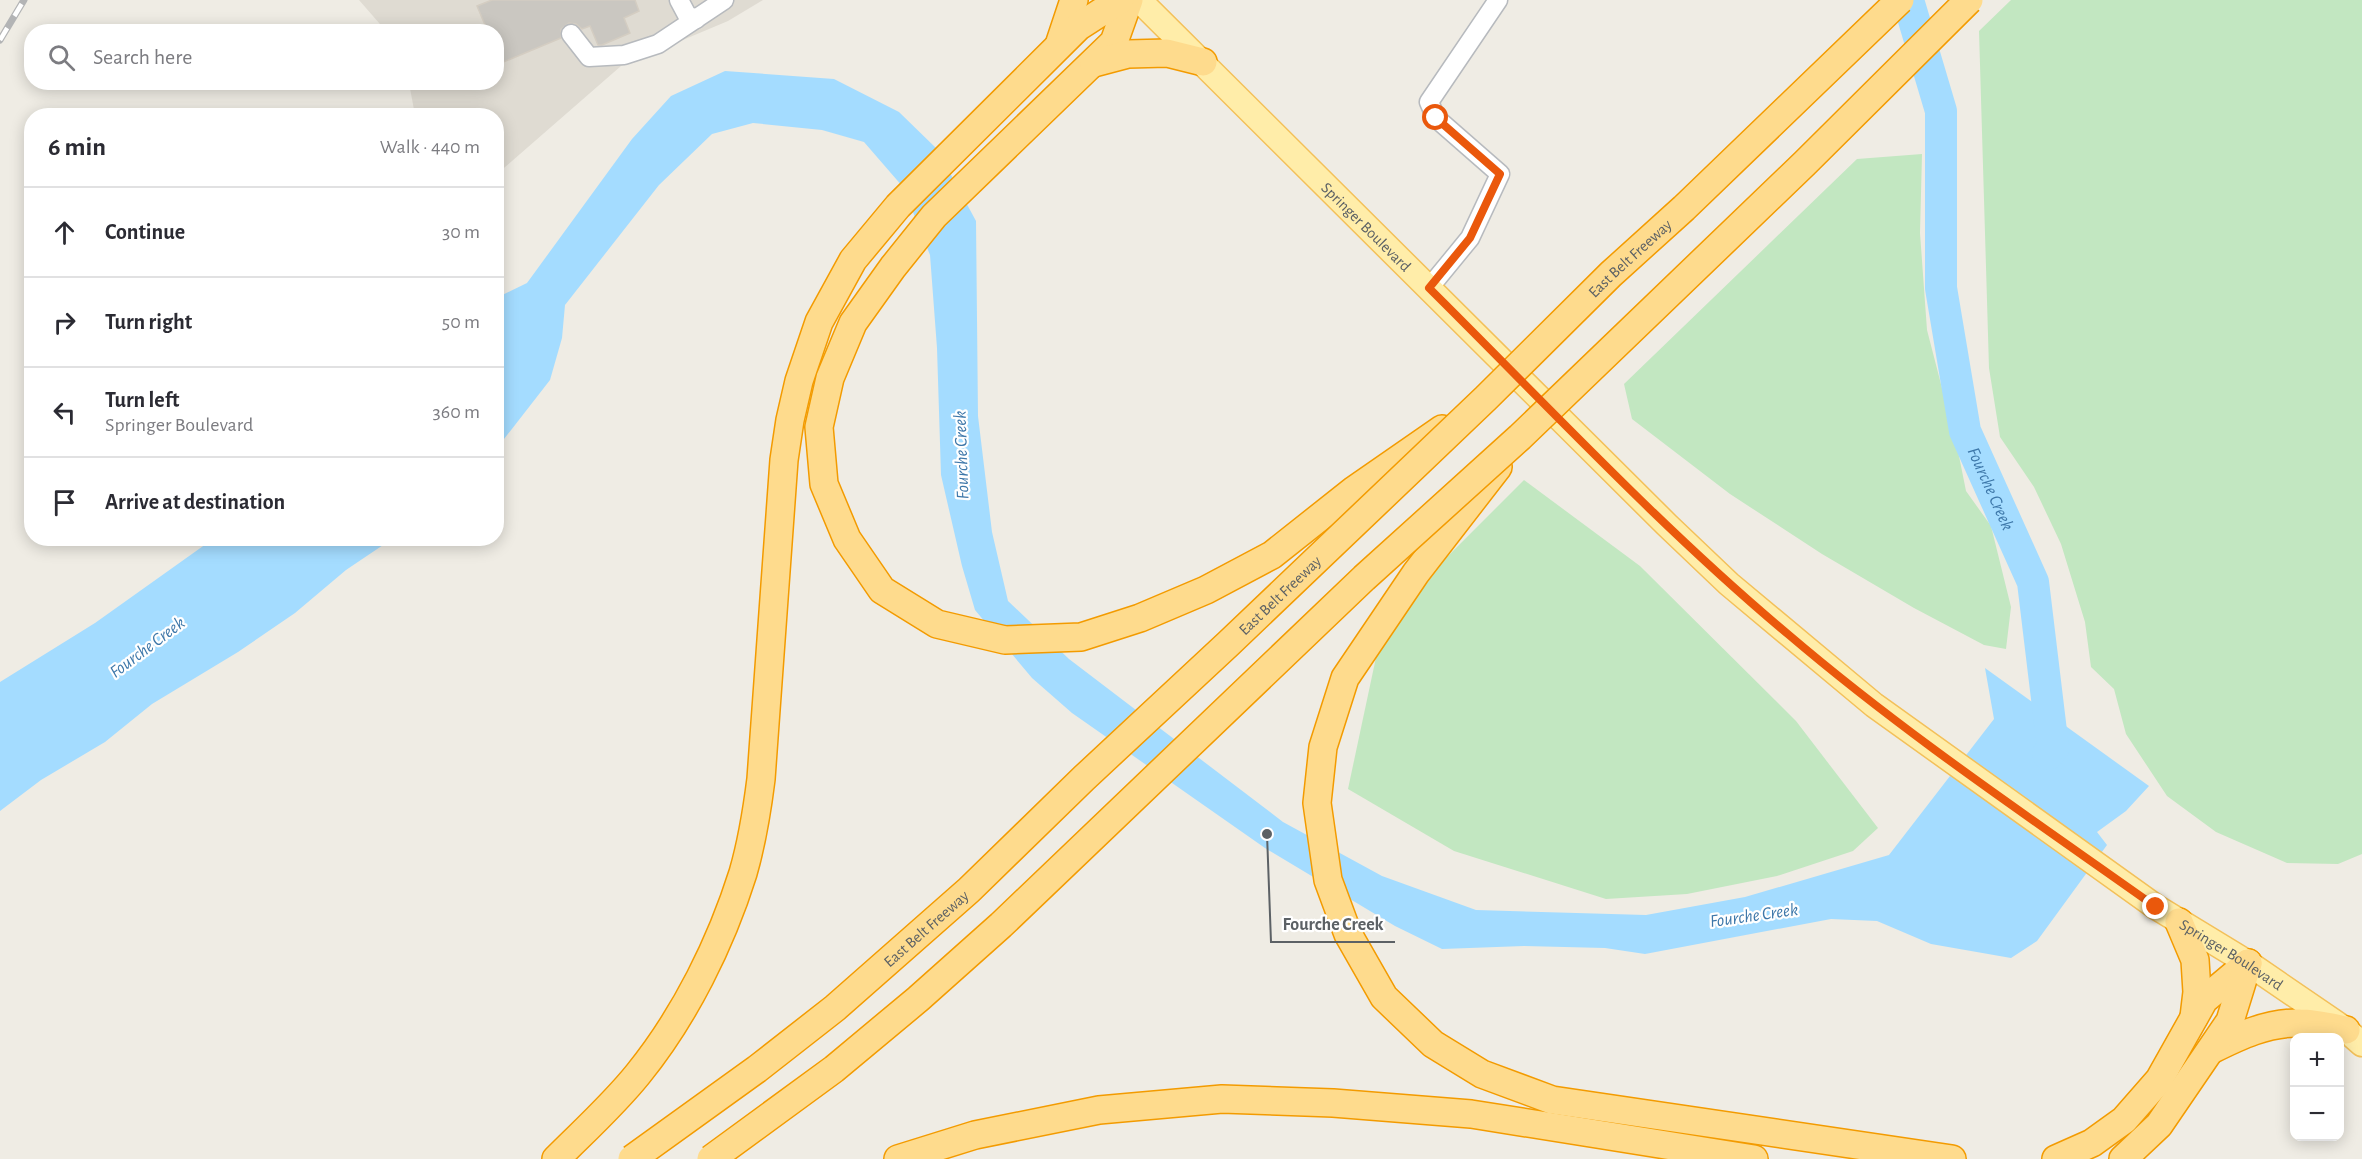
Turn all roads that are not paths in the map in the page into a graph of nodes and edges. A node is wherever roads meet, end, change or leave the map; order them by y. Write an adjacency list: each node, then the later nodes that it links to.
1 (679, 0): 10 (lane)
2 (724, 0): 10 (lane)
3 (1074, 0): 12 (highway)
4 (1120, 0): 12 (highway)
5 (1129, 0): 14 (highway)
6 (1139, 0): 13 (main road, Springer Boulevard)
7 (1498, 0): 15 (lane)
8 (1900, 0): 16 (highway, East Belt Freeway, bridge)
9 (1969, 0): 17 (highway, bridge)
10 (696, 19): 11 (lane)
11 (571, 34)
12 (1059, 46): 23 (highway)
13 (1203, 62): 14 (highway); 15 (main road, Springer Boulevard)
14 (1092, 63): 16 (highway, bridge)
15 (1429, 288): 18 (main road, Springer Boulevard)
16 (1486, 398): 24 (highway, East Belt Freeway, bridge)
17 (1520, 437): 25 (highway, bridge); 28 (highway, bridge)
18 (2179, 922): 19 (main road, Springer Boulevard); 20 (highway)
19 (2248, 963): 20 (highway); 21 (main road, Springer Boulevard); 22 (highway)
20 (2194, 1017): 29 (highway)
21 (2354, 1037): 22 (highway)
22 (2210, 1051): 30 (highway)
23 (556, 1159)
24 (632, 1159)
25 (711, 1159)
26 (898, 1159): 27 (highway)
27 (1754, 1159)
28 (1952, 1159)
29 (2056, 1159)
30 (2123, 1159)

